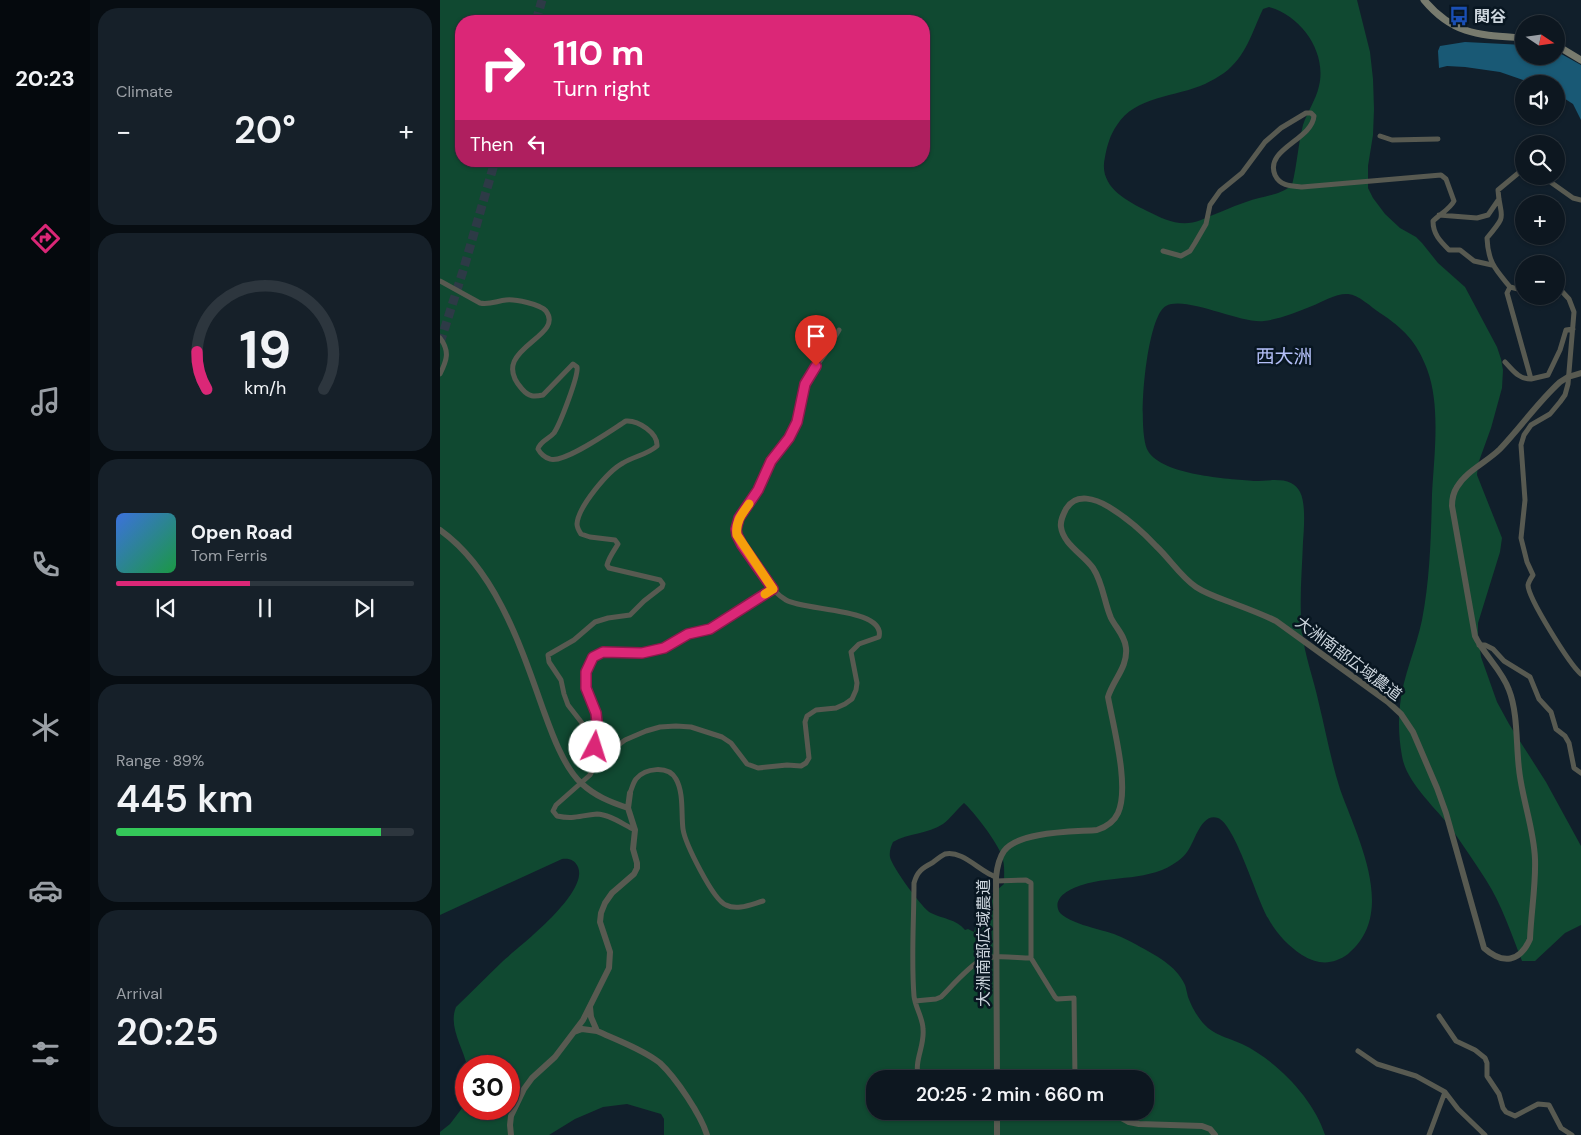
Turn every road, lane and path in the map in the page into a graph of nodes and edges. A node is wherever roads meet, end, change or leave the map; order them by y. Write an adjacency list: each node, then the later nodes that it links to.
1 (1424, 0): 2 (main road)
2 (1515, 38)
3 (1565, 50): 4 (main road)
4 (1581, 60)
5 (1380, 136): 6 (street)
6 (1438, 138)
7 (1515, 176): 9 (street)
8 (1555, 185): 10 (street)
9 (1499, 199): 11 (street); 13 (street)
10 (1581, 200)
11 (1439, 216): 12 (street); 13 (street)
12 (1164, 251)
13 (1492, 265): 15 (street)
14 (440, 281): 31 (street)
15 (1510, 288): 16 (street); 25 (street)
16 (1515, 288)
17 (1565, 294): 18 (street)
18 (1573, 329): 24 (street); 25 (street)
19 (839, 330): 27 (street)
20 (440, 338): 23 (street)
21 (1505, 362): 25 (street)
22 (1581, 373): 24 (street, 大洲南部広域農道)
23 (440, 374)
24 (1568, 377): 28 (street, 大洲南部広域農道); 29 (street)
25 (1531, 379)
26 (440, 530): 33 (street)
27 (773, 589): 30 (street); 30 (street)
28 (1479, 645): 32 (street); 37 (street, 大洲南部広域農道)
29 (1581, 674)
30 (598, 760): 31 (street)
31 (592, 768): 33 (street)
32 (1581, 773)
33 (581, 782): 35 (street); 36 (street)
34 (630, 793): 35 (street); 38 (street)
35 (628, 808): 36 (street)
36 (635, 830): 42 (street)
37 (996, 879): 39 (street, 大洲南部広域農道); 40 (street); 41 (street)
38 (763, 901)
39 (996, 958): 40 (street); 41 (street); 48 (street, 大洲南部広域農道)
40 (1031, 958): 49 (street)
41 (915, 1001): 47 (street)
42 (590, 1007): 44 (street); 45 (street)
43 (1439, 1016): 59 (street)
44 (598, 1031): 45 (street); 54 (street)
45 (573, 1032): 53 (street)
46 (1358, 1051): 50 (street)
47 (916, 1070)
48 (996, 1070)
49 (1075, 1070)
50 (1445, 1092): 57 (street); 58 (street)
51 (996, 1120): 55 (street)
52 (1125, 1120): 56 (street)
53 (511, 1135)
54 (707, 1135)
55 (996, 1135)
56 (1214, 1135)
57 (1429, 1135)
58 (1485, 1135)
59 (1572, 1135)

